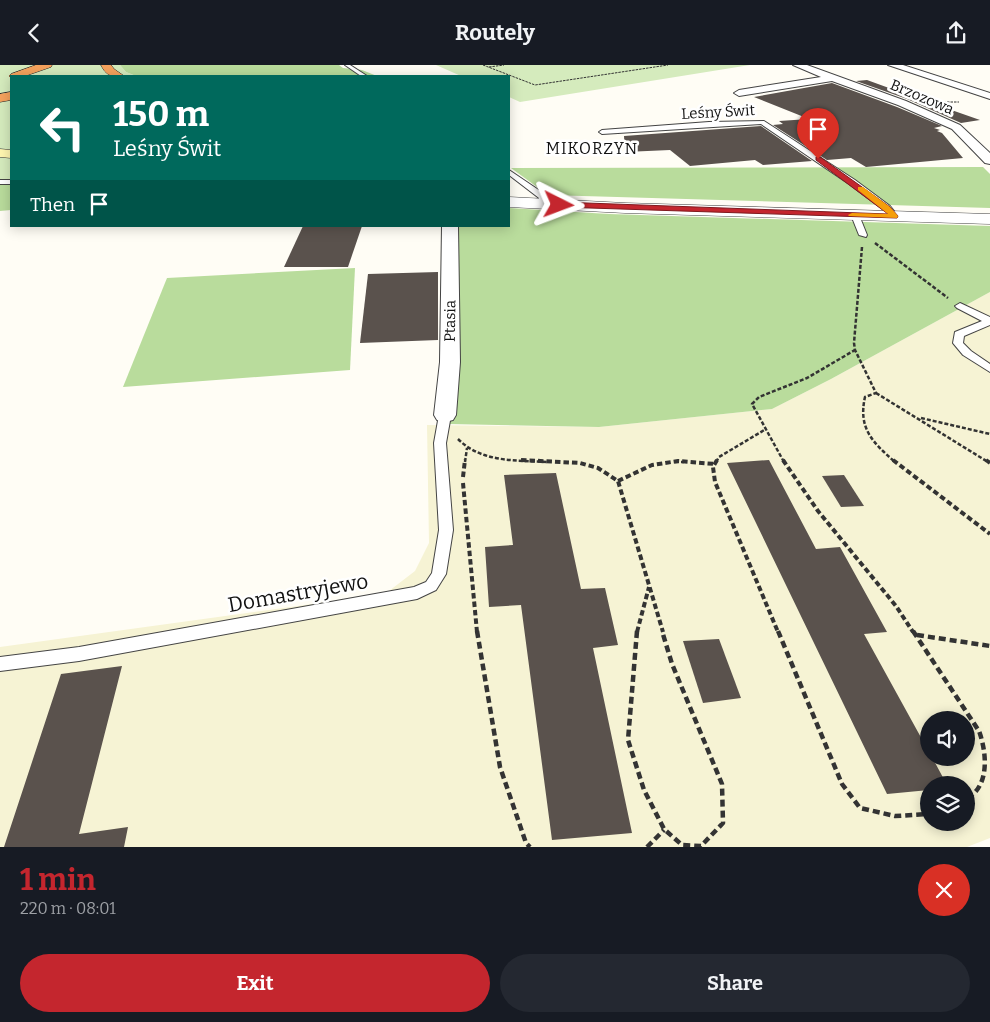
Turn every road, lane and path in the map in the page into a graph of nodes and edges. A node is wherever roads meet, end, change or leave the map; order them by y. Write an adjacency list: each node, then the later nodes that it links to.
1 (47, 65): 11 (highway)
2 (106, 65): 13 (highway)
3 (347, 65): 14 (lane)
4 (483, 65): 10 (path)
5 (504, 65): 10 (path)
6 (668, 65): 16 (path)
7 (798, 65): 17 (street, Brzozowa)
8 (893, 65): 19 (street)
9 (61, 67): 12 (highway)
10 (488, 67): 15 (path)
11 (18, 75)
12 (37, 75)
13 (116, 75)
14 (362, 75)
15 (506, 75)
16 (510, 77)
17 (832, 77): 18 (street); 25 (street, Brzozowa)
18 (739, 93)
19 (990, 96)
20 (938, 102): 21 (path)
21 (963, 103)
22 (602, 133): 23 (lane, Leśny Świt)
23 (804, 149): 24 (lane); 30 (lane, Leśny Świt)
24 (796, 150)
25 (990, 160)
26 (510, 173): 28 (lane)
27 (510, 202): 28 (street)
28 (542, 204): 29 (street)
29 (855, 215): 30 (street); 33 (lane)
30 (894, 216): 31 (street)
31 (990, 219)
32 (450, 227): 39 (street, Ptasia)
33 (863, 235): 34 (path); 36 (path)
34 (960, 306): 35 (lane)
35 (990, 321): 37 (lane)
36 (855, 350): 38 (path); 41 (path)
37 (990, 369)
38 (876, 393): 40 (path); 48 (path)
39 (445, 415): 52 (lane, Domastryjewo)
40 (916, 417): 42 (path); 45 (path)
41 (766, 429): 46 (path); 50 (path)
42 (990, 434)
43 (455, 437): 44 (path)
44 (467, 448): 47 (path); 56 (path)
45 (990, 463)
46 (715, 464): 47 (path); 54 (path)
47 (618, 481): 49 (path)
48 (990, 534)
49 (649, 587): 55 (path); 55 (path)
50 (916, 635): 51 (path); 53 (path)
51 (990, 646)
52 (0, 663)
53 (975, 792)
54 (920, 815)
55 (664, 829): 57 (path)
56 (530, 847)
57 (647, 847)

